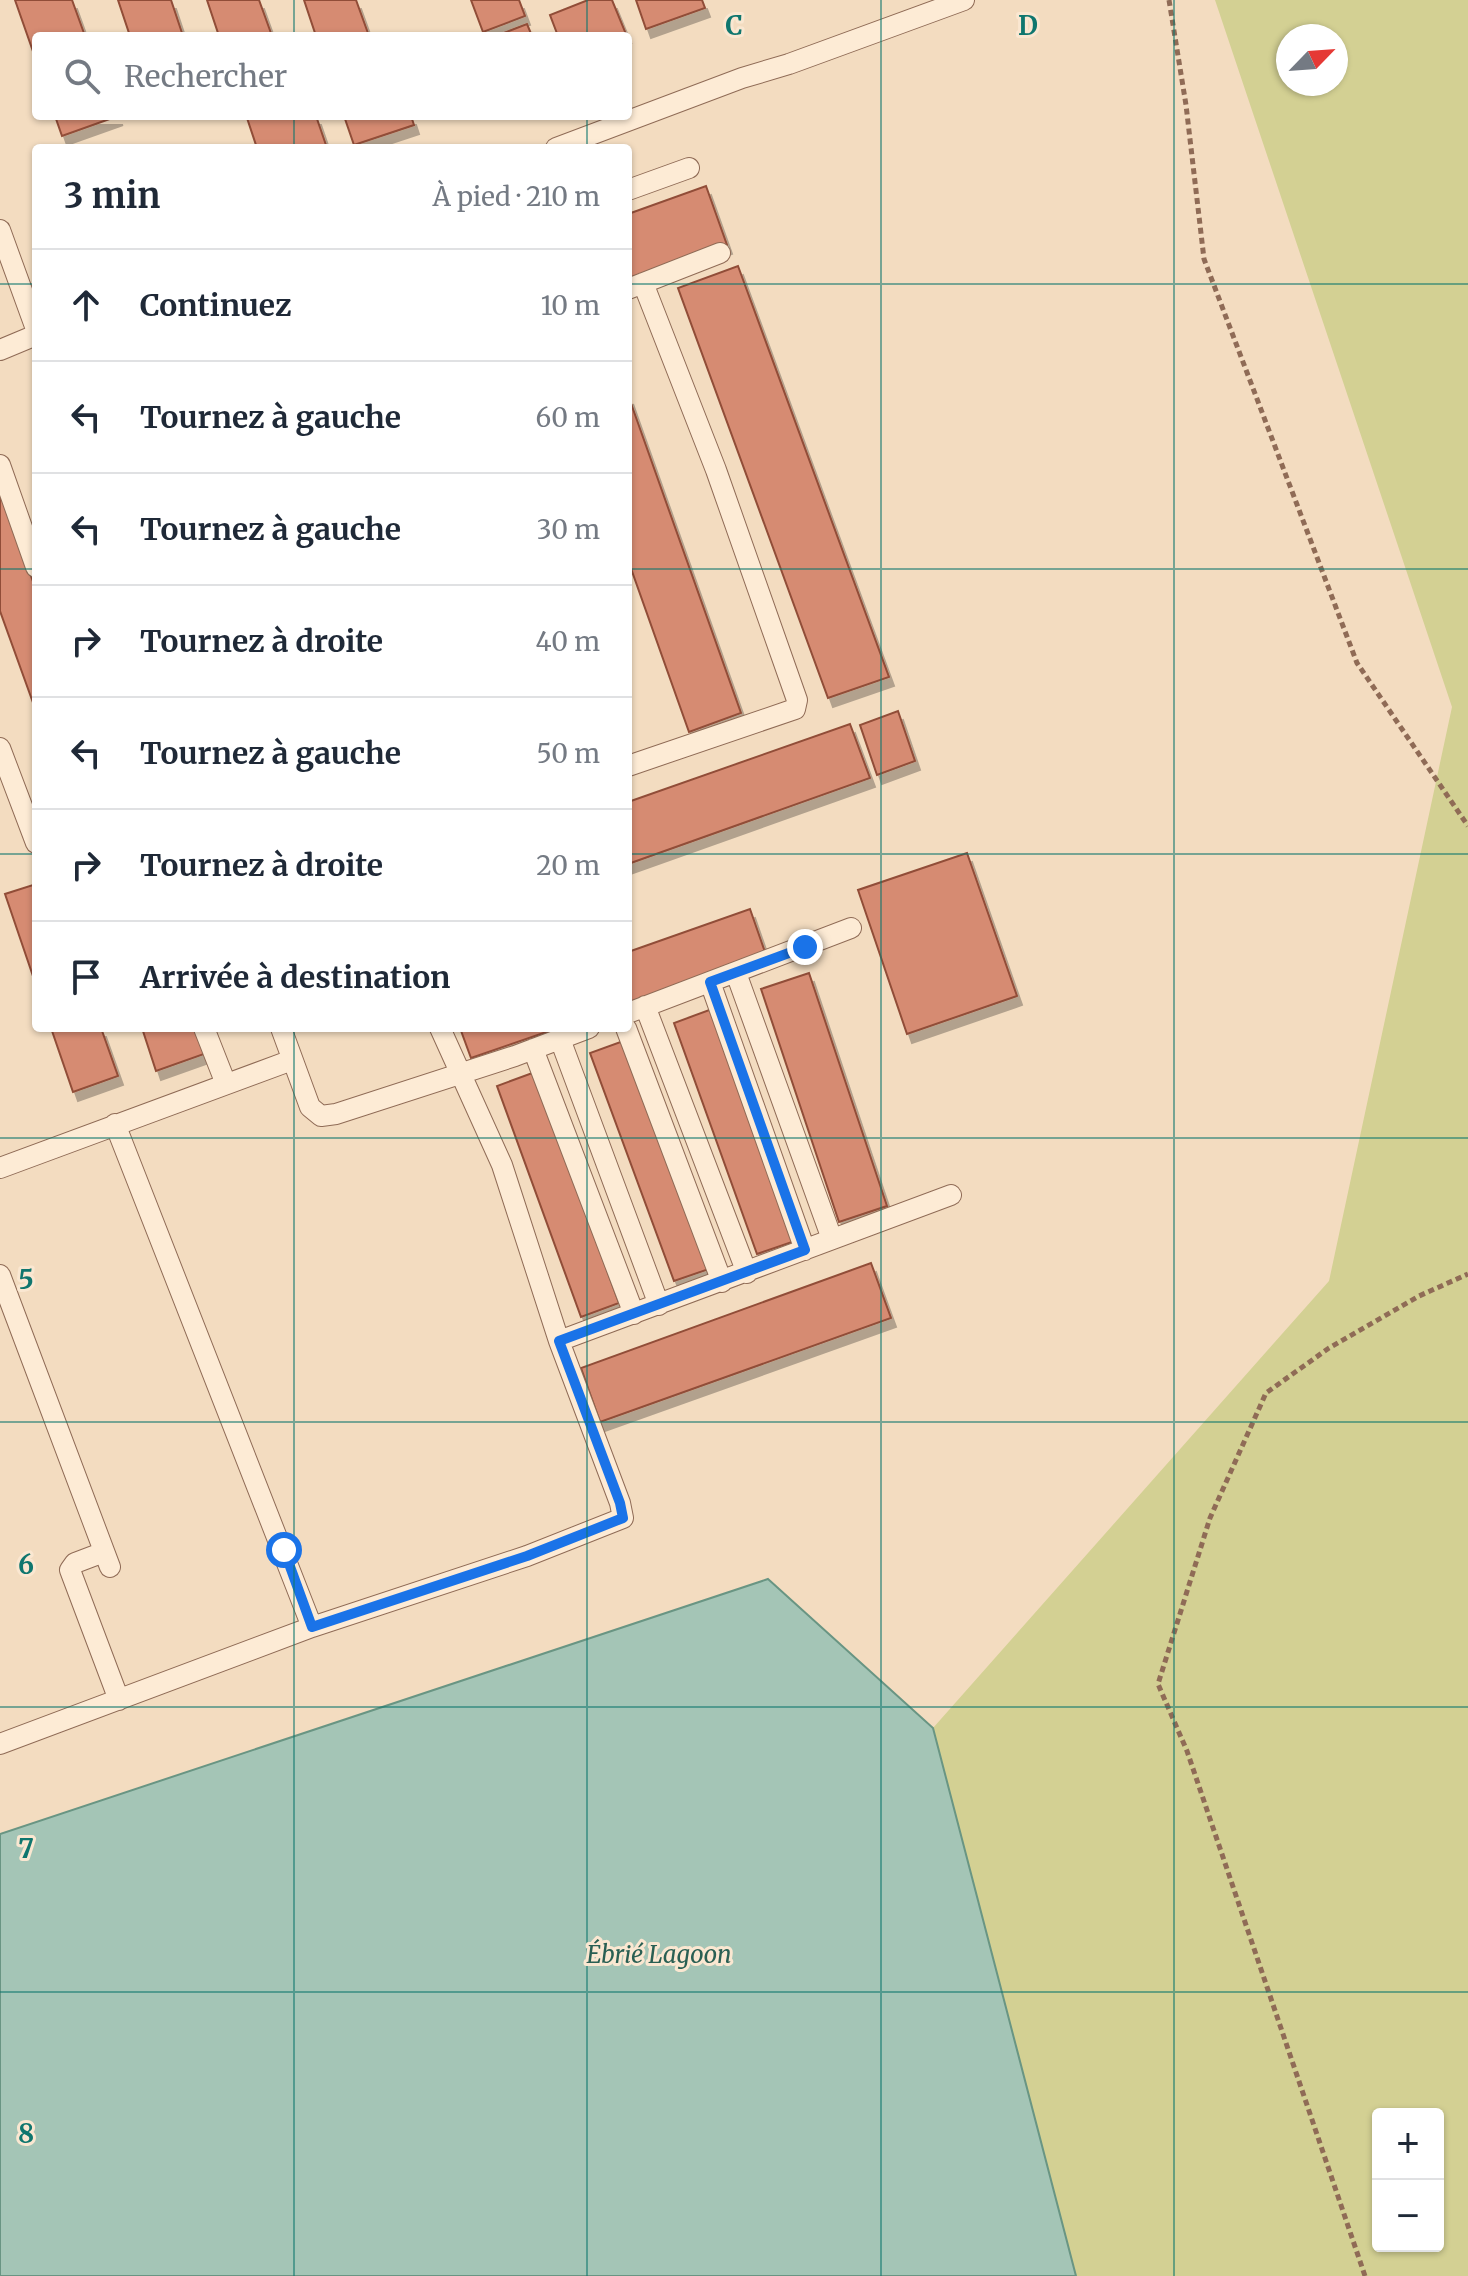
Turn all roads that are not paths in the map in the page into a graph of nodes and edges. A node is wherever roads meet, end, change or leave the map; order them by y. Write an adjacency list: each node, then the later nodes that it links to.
1 (964, 0): 2 (lane)
2 (632, 119)
3 (630, 120): 4 (lane)
4 (567, 144)
5 (689, 168): 6 (lane)
6 (632, 189)
7 (0, 230): 10 (lane)
8 (720, 253): 9 (lane)
9 (636, 286): 16 (lane)
10 (32, 318)
11 (32, 337): 12 (lane)
12 (0, 350)
13 (0, 465): 14 (lane)
14 (32, 556)
15 (0, 748): 17 (lane)
16 (632, 763)
17 (32, 832)
18 (851, 928): 19 (lane)
19 (736, 973): 20 (lane); 35 (lane)
20 (710, 982): 21 (lane); 36 (lane)
21 (637, 1010): 37 (lane)
22 (206, 1032): 31 (lane)
23 (282, 1032): 29 (lane)
24 (442, 1032): 30 (lane)
25 (578, 1032): 27 (lane)
26 (628, 1032): 39 (lane)
27 (560, 1039): 28 (lane); 40 (lane)
28 (533, 1049): 30 (lane); 41 (lane)
29 (292, 1060): 30 (lane); 31 (lane)
30 (461, 1072): 42 (lane)
31 (226, 1084): 32 (lane)
32 (115, 1124): 33 (lane); 43 (lane)
33 (0, 1168)
34 (951, 1195): 35 (lane)
35 (832, 1239): 36 (lane)
36 (805, 1250): 37 (lane)
37 (747, 1273): 39 (lane)
38 (0, 1275): 44 (lane)
39 (722, 1282): 40 (lane)
40 (659, 1305): 41 (lane)
41 (634, 1314): 42 (lane)
42 (559, 1341): 43 (lane)
43 (312, 1627): 44 (lane)
44 (119, 1700): 45 (lane)
45 (0, 1744)

